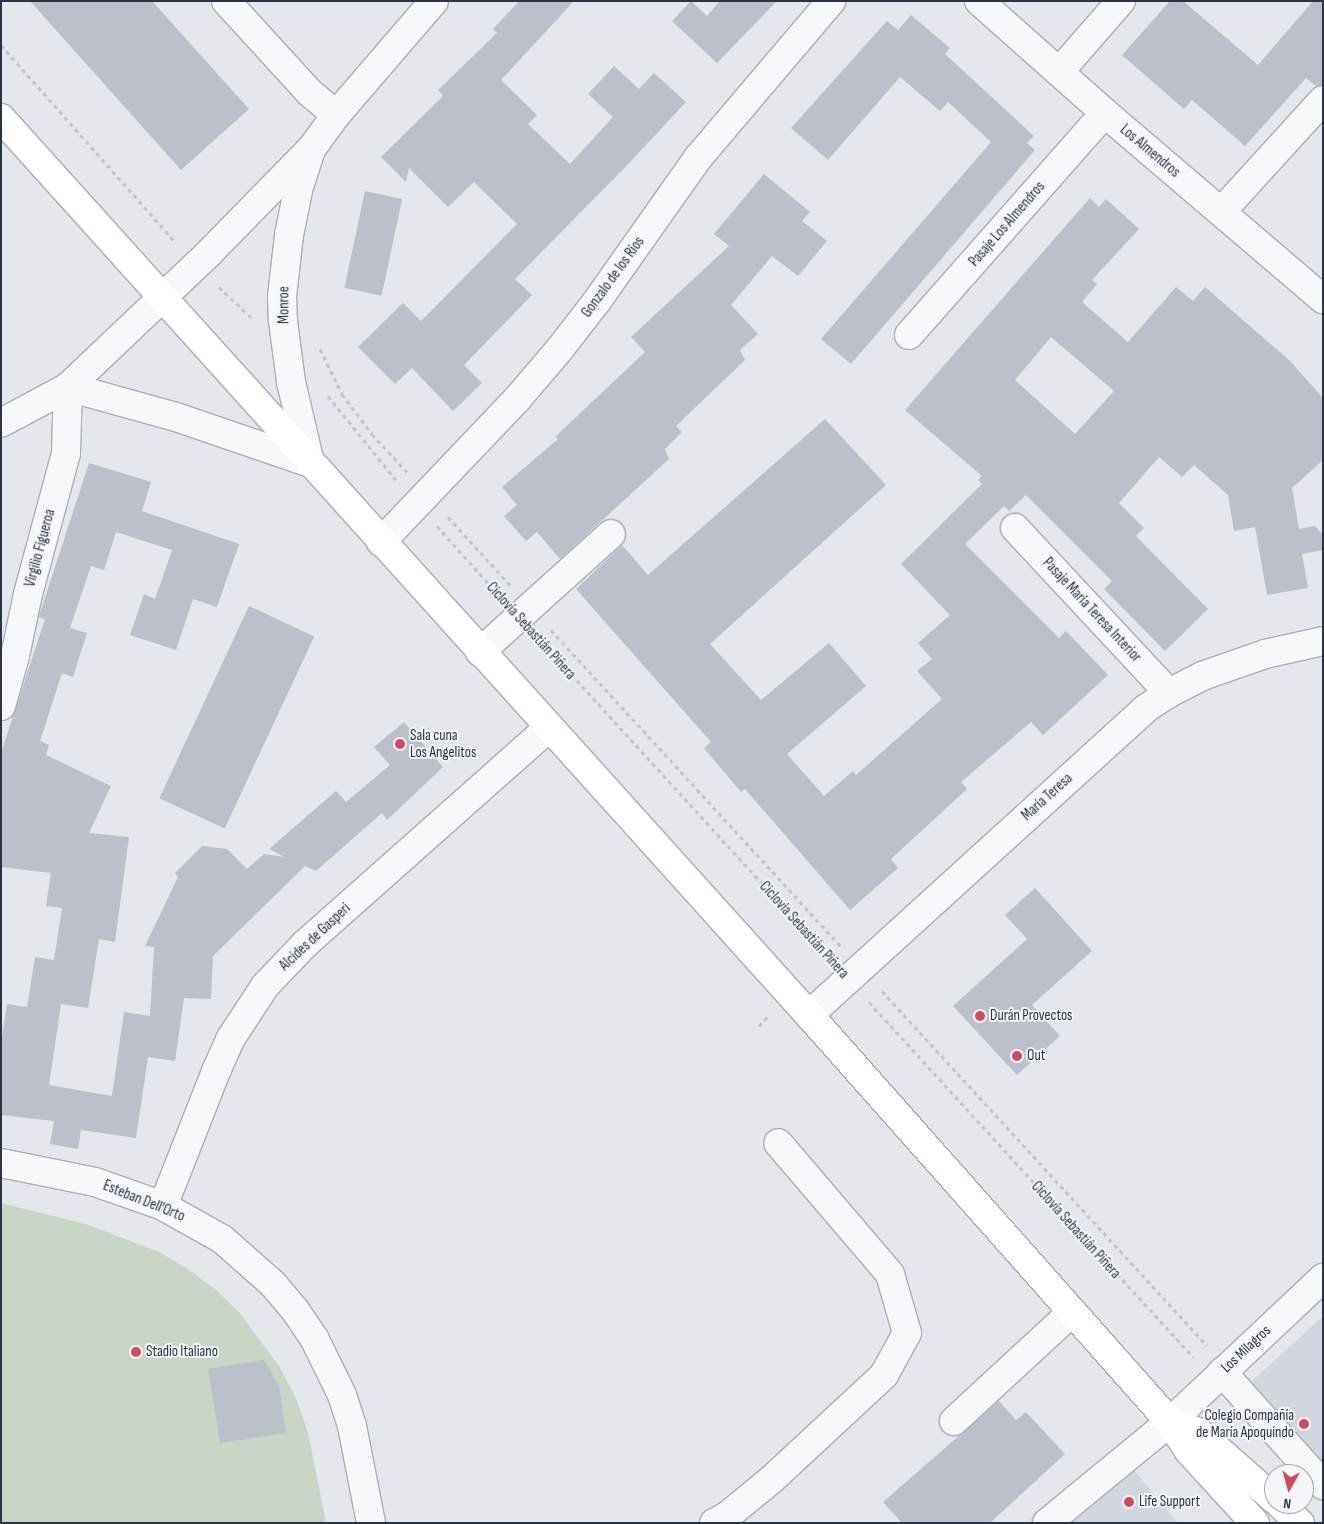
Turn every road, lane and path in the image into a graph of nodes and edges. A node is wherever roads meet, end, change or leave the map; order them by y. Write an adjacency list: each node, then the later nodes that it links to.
1 (226, 1): 9 (street)
2 (434, 1): 9 (street, Monroe)
3 (831, 1): 20 (street, Gonzalo de los Ríos)
4 (979, 1): 6 (street, Los Almendros)
5 (1121, 1): 6 (street)
6 (1059, 72): 8 (street, Los Almendros)
7 (1323, 100): 12 (street)
8 (1105, 113): 12 (street, Los Almendros); 15 (street, Pasaje Los Almendros)
9 (336, 114): 11 (street, Monroe)
10 (1, 118): 13 (main road)
11 (312, 148): 13 (street, Monroe); 19 (street, Monroe)
12 (1221, 212): 14 (street, Los Almendros)
13 (163, 298): 17 (street); 19 (main road)
14 (1323, 299)
15 (908, 335)
16 (318, 345): 20 (path)
17 (68, 387): 18 (street); 19 (street); 28 (street, Virgilio Figueroa)
18 (1, 423)
19 (310, 463): 23 (main road)
20 (422, 500): 23 (street, Gonzalo de los Ríos); 24 (path); 24 (path, Ciclovía Sebastián Piñera)
21 (1015, 528): 27 (street, Pasaje María Teresa Interior)
22 (611, 534): 24 (street)
23 (381, 542): 26 (main road)
24 (524, 612): 26 (street); 30 (path); 30 (path, Ciclovía Sebastián Piñera)
25 (1323, 642): 27 (street, María Teresa)
26 (480, 652): 29 (main road)
27 (1169, 693): 30 (street, María Teresa)
28 (1, 706)
29 (548, 728): 31 (main road); 34 (street, Alcides de Gasperi)
30 (854, 973): 31 (street, María Teresa); 37 (path, Ciclovía Sebastián Piñera); 38 (path)
31 (809, 1015): 36 (main road)
32 (778, 1143): 46 (street)
33 (1, 1163): 34 (street, Esteban Dell'Orto)
34 (163, 1206): 45 (street, Esteban Dell'Orto)
35 (1323, 1278): 38 (street, Los Milagros)
36 (1072, 1312): 39 (street); 40 (main road)
37 (1190, 1356)
38 (1224, 1370): 40 (street, Los Milagros); 41 (street)
39 (954, 1420)
40 (1170, 1422): 42 (main road); 44 (main road); 47 (street, Los Milagros)
41 (1323, 1485)
42 (1264, 1490)
43 (1291, 1514): 48 (main road)
44 (1247, 1520)
45 (371, 1523)
46 (714, 1523)
47 (1047, 1523)
48 (1300, 1523)

